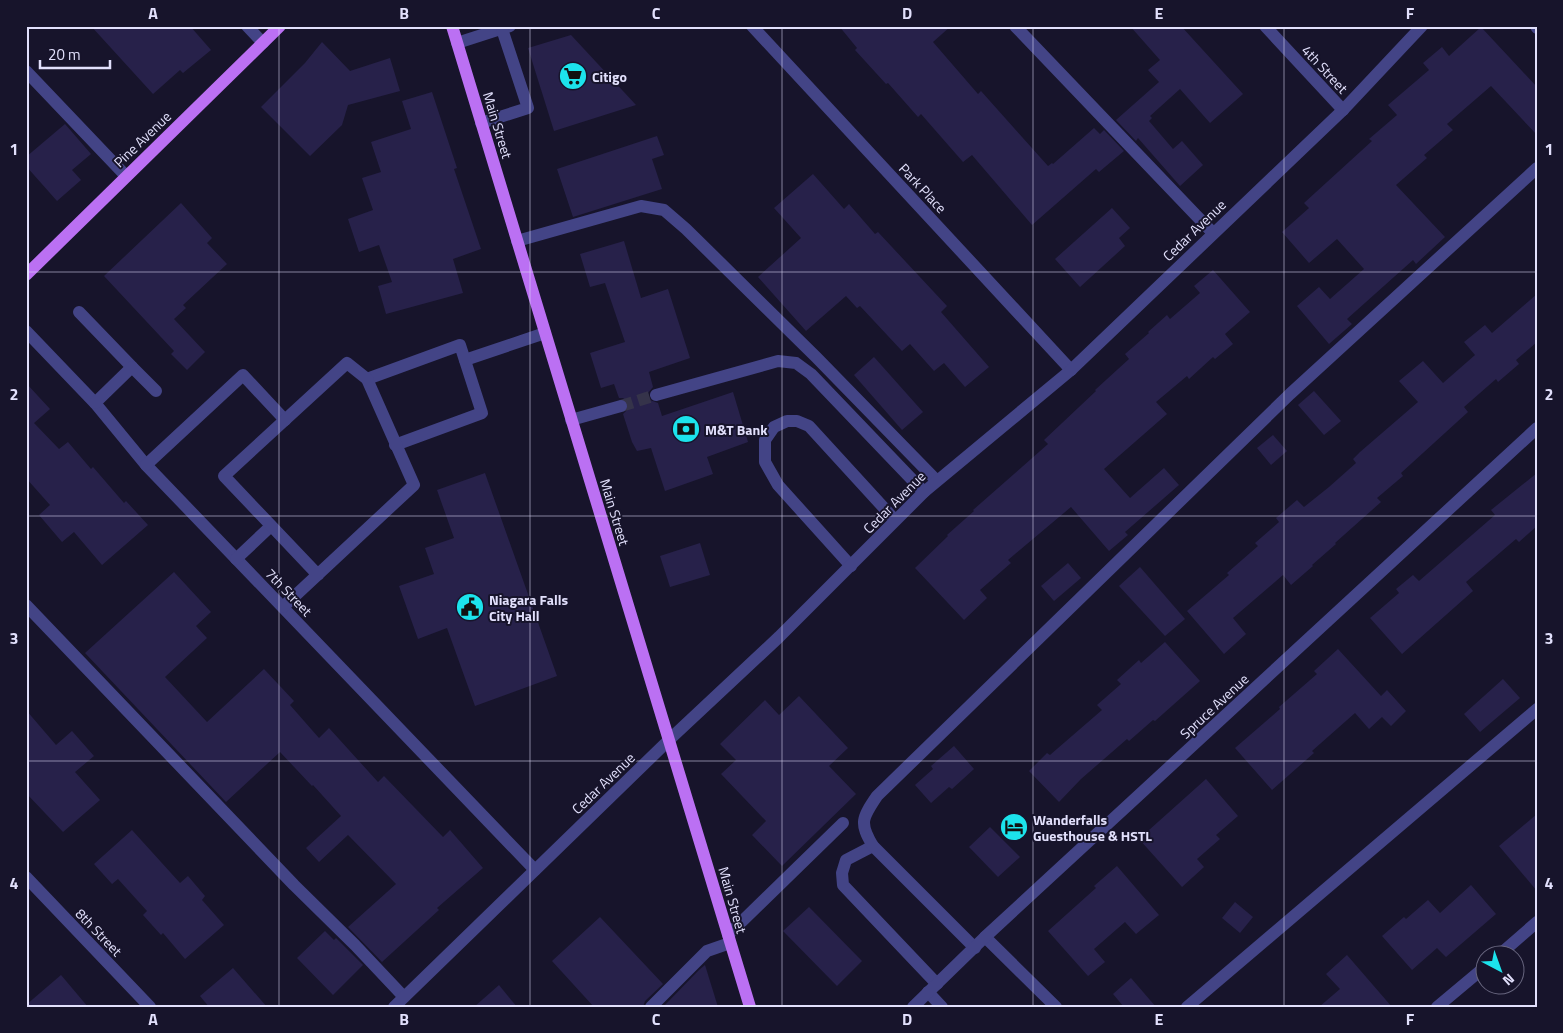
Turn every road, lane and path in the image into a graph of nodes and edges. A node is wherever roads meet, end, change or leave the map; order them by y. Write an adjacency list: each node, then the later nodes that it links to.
1 (247, 26): 9 (street)
2 (280, 26): 9 (main road, Pine Avenue)
3 (452, 26): 10 (main road, Main Street)
4 (752, 26): 24 (street, Park Place)
5 (1015, 26): 16 (street)
6 (1265, 26): 12 (street, 4th Street)
7 (1422, 26): 12 (street, Cedar Avenue)
8 (506, 28): 10 (street); 13 (street)
9 (263, 42): 15 (main road, Pine Avenue)
10 (457, 43): 13 (main road, Main Street)
11 (26, 71): 15 (street)
12 (1343, 110): 16 (street, Cedar Avenue)
13 (481, 123): 17 (main road, Main Street)
14 (1537, 168): 47 (street)
15 (126, 176): 18 (main road, Pine Avenue)
16 (1213, 233): 24 (street, Cedar Avenue)
17 (517, 241): 21 (main road, Main Street); 35 (street)
18 (26, 275)
19 (79, 312): 23 (street)
20 (26, 331): 28 (street, 7th Street)
21 (545, 334): 22 (street); 31 (main road, Main Street)
22 (465, 360): 25 (street); 33 (street)
23 (132, 367): 26 (street); 28 (street)
24 (1071, 370): 35 (street, Cedar Avenue)
25 (367, 379): 30 (street); 33 (street)
26 (156, 391)
27 (656, 395): 36 (street)
28 (95, 403): 34 (street, 7th Street)
29 (621, 406): 31 (street)
30 (285, 420): 34 (street); 38 (street)
31 (571, 420): 45 (main road, Main Street)
32 (1537, 428): 51 (street, Spruce Avenue)
33 (395, 445): 41 (street)
34 (146, 465): 39 (street, 7th Street)
35 (936, 480): 36 (street, Cedar Avenue)
36 (924, 492): 37 (street, Cedar Avenue)
37 (895, 520): 40 (street, Cedar Avenue); 40 (street)
38 (271, 526): 39 (street); 41 (street)
39 (236, 559): 43 (street, 7th Street)
40 (851, 566): 45 (street, Cedar Avenue)
41 (318, 575): 43 (street)
42 (26, 605): 57 (street)
43 (283, 607): 48 (street, 7th Street)
44 (1537, 709): 65 (street)
45 (670, 739): 48 (street, Cedar Avenue); 52 (main road, Main Street)
46 (843, 823): 52 (street)
47 (873, 846): 54 (street); 56 (street)
48 (535, 870): 57 (street, Cedar Avenue)
49 (26, 877): 58 (street, 8th Street)
50 (1537, 922): 53 (street)
51 (985, 937): 54 (street, Spruce Avenue); 64 (street)
52 (729, 939): 60 (street); 61 (main road, Main Street)
53 (1509, 946)
54 (974, 948): 56 (street, Spruce Avenue)
55 (1476, 974): 66 (street)
56 (933, 988): 62 (street, Spruce Avenue); 63 (street)
57 (404, 997): 59 (street, Cedar Avenue)
58 (150, 1007)
59 (394, 1007)
60 (651, 1007)
61 (750, 1007)
62 (913, 1007)
63 (942, 1007)
64 (1056, 1007)
65 (1187, 1007)
66 (1437, 1007)

